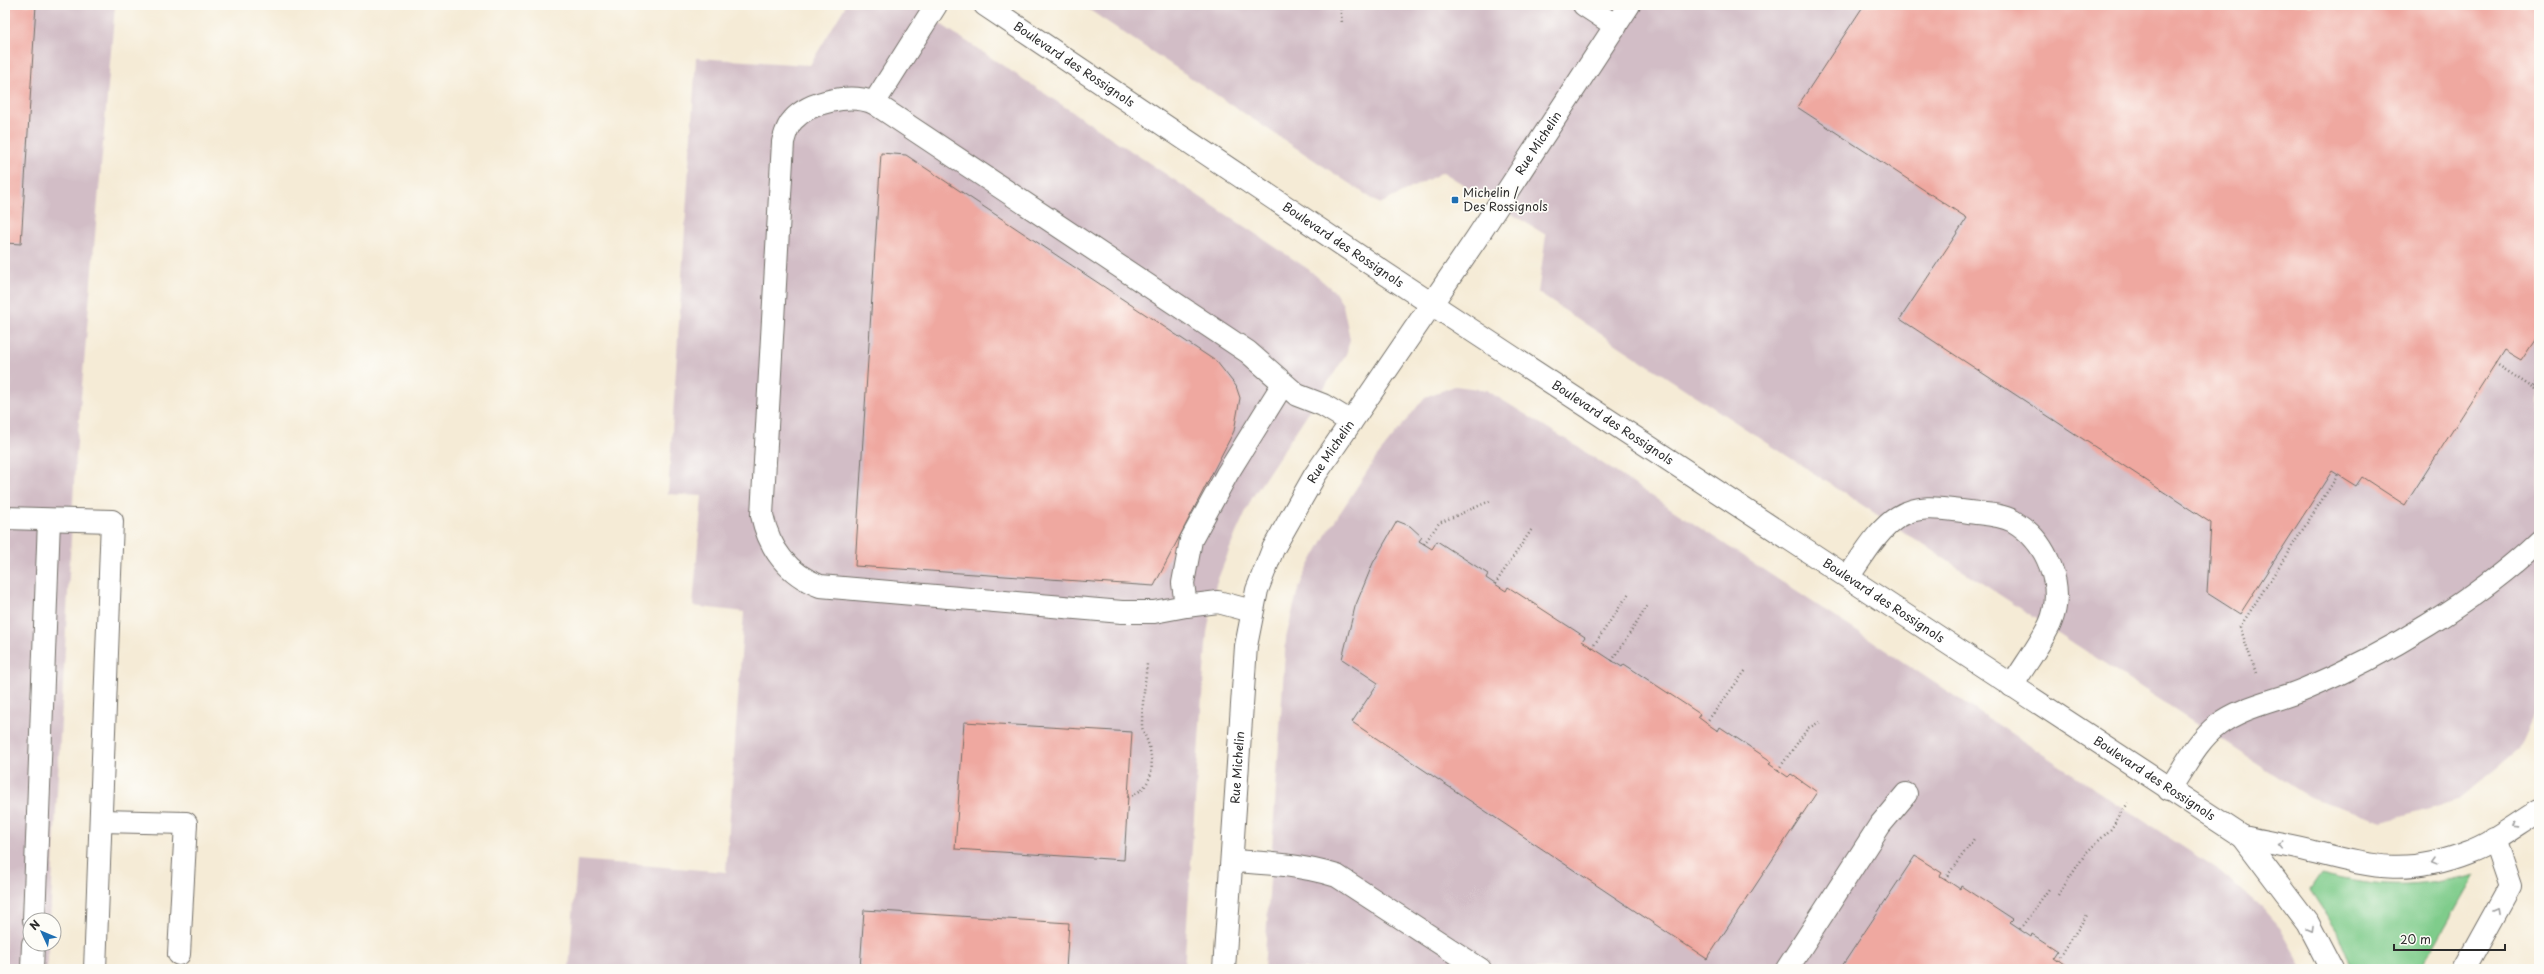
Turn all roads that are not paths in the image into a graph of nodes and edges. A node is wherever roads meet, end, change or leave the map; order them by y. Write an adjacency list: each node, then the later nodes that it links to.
1 (936, 5): 6 (street)
2 (985, 5): 7 (street, Boulevard des Rossignols)
3 (1584, 5): 5 (street)
4 (1629, 5): 5 (street, Rue Michelin)
5 (1616, 26): 7 (street, Rue Michelin)
6 (874, 103): 8 (street); 14 (street)
7 (1432, 302): 9 (street, Rue Michelin); 13 (street, Boulevard des Rossignols)
8 (1282, 384): 9 (street); 14 (street)
9 (1351, 422): 15 (street, Rue Michelin)
10 (5, 518): 11 (street)
11 (49, 520): 20 (street); 24 (street)
12 (2539, 541): 17 (street)
13 (1848, 577): 16 (street, Boulevard des Rossignols); 16 (street)
14 (1186, 606): 15 (street)
15 (1252, 611): 23 (street, Rue Michelin)
16 (2012, 686): 17 (street, Boulevard des Rossignols)
17 (2169, 790): 21 (street, Boulevard des Rossignols)
18 (1906, 794): 31 (street)
19 (2539, 811): 22 (street, Boulevard des Rossignols, one-way to 22)
20 (101, 821): 26 (street); 28 (street)
21 (2243, 838): 22 (street, Boulevard des Rossignols, one-way to 21); 32 (street, Boulevard des Rossignols, one-way to 32)
22 (2494, 839): 33 (street, one-way to 22)
23 (1232, 861): 29 (street, Rue Michelin); 30 (street)
24 (34, 912)
25 (33, 952): 27 (street)
26 (180, 954)
27 (32, 969)
28 (95, 969)
29 (1224, 969)
30 (1480, 969)
31 (1786, 969)
32 (2332, 969)
33 (2464, 969)

